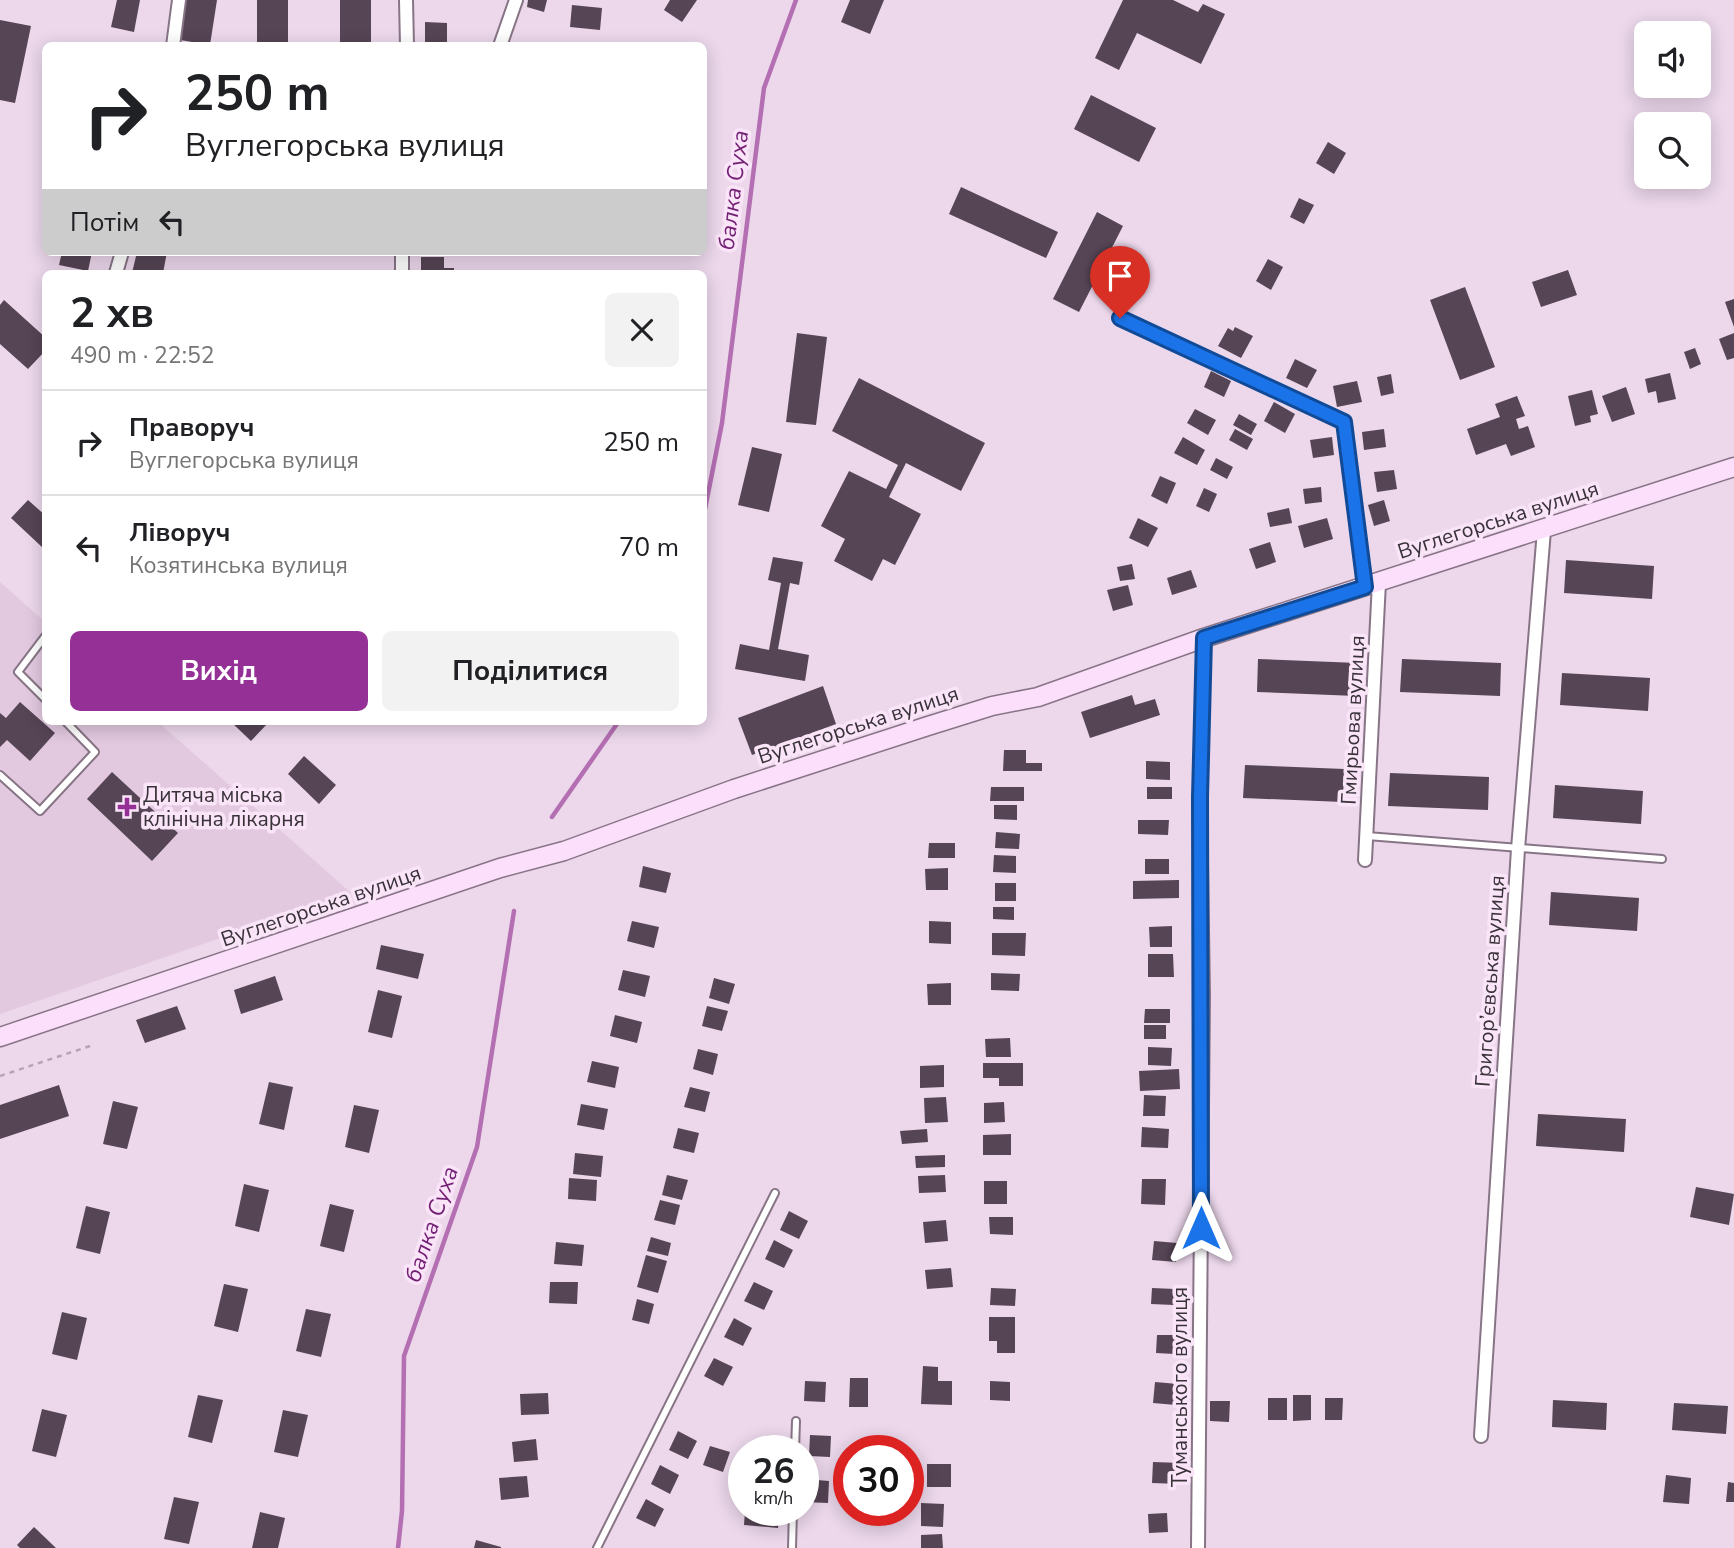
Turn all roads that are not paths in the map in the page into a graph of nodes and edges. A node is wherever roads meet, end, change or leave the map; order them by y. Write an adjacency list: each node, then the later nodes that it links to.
1 (180, 0): 4 (street)
2 (406, 0): 5 (street)
3 (516, 0): 6 (street)
4 (174, 42)
5 (407, 42)
6 (501, 42)
7 (1120, 318): 10 (street, Гмирьова вулиця)
8 (1734, 467): 9 (main road, Вуглегорська вулиця)
9 (1544, 530): 10 (main road, Вуглегорська вулиця); 17 (street, Григор’євська вулиця)
10 (1372, 585): 11 (main road, Вуглегорська вулиця); 16 (street, Гмирьова вулиця)
11 (1204, 638): 20 (main road, Вуглегорська вулиця); 28 (street, Туманського вулиця)
12 (42, 640): 13 (lane)
13 (42, 696)
14 (69, 725): 15 (lane)
15 (0, 775)
16 (1367, 836): 17 (lane); 19 (street, Гмирьова вулиця)
17 (1518, 849): 18 (lane); 24 (street, Григор’євська вулиця)
18 (1662, 859)
19 (1366, 860)
20 (0, 1037)
21 (775, 1193): 26 (lane)
22 (796, 1421): 23 (lane)
23 (796, 1435)
24 (1481, 1436)
25 (793, 1526): 27 (lane)
26 (597, 1548)
27 (792, 1548)
28 (1198, 1548)

